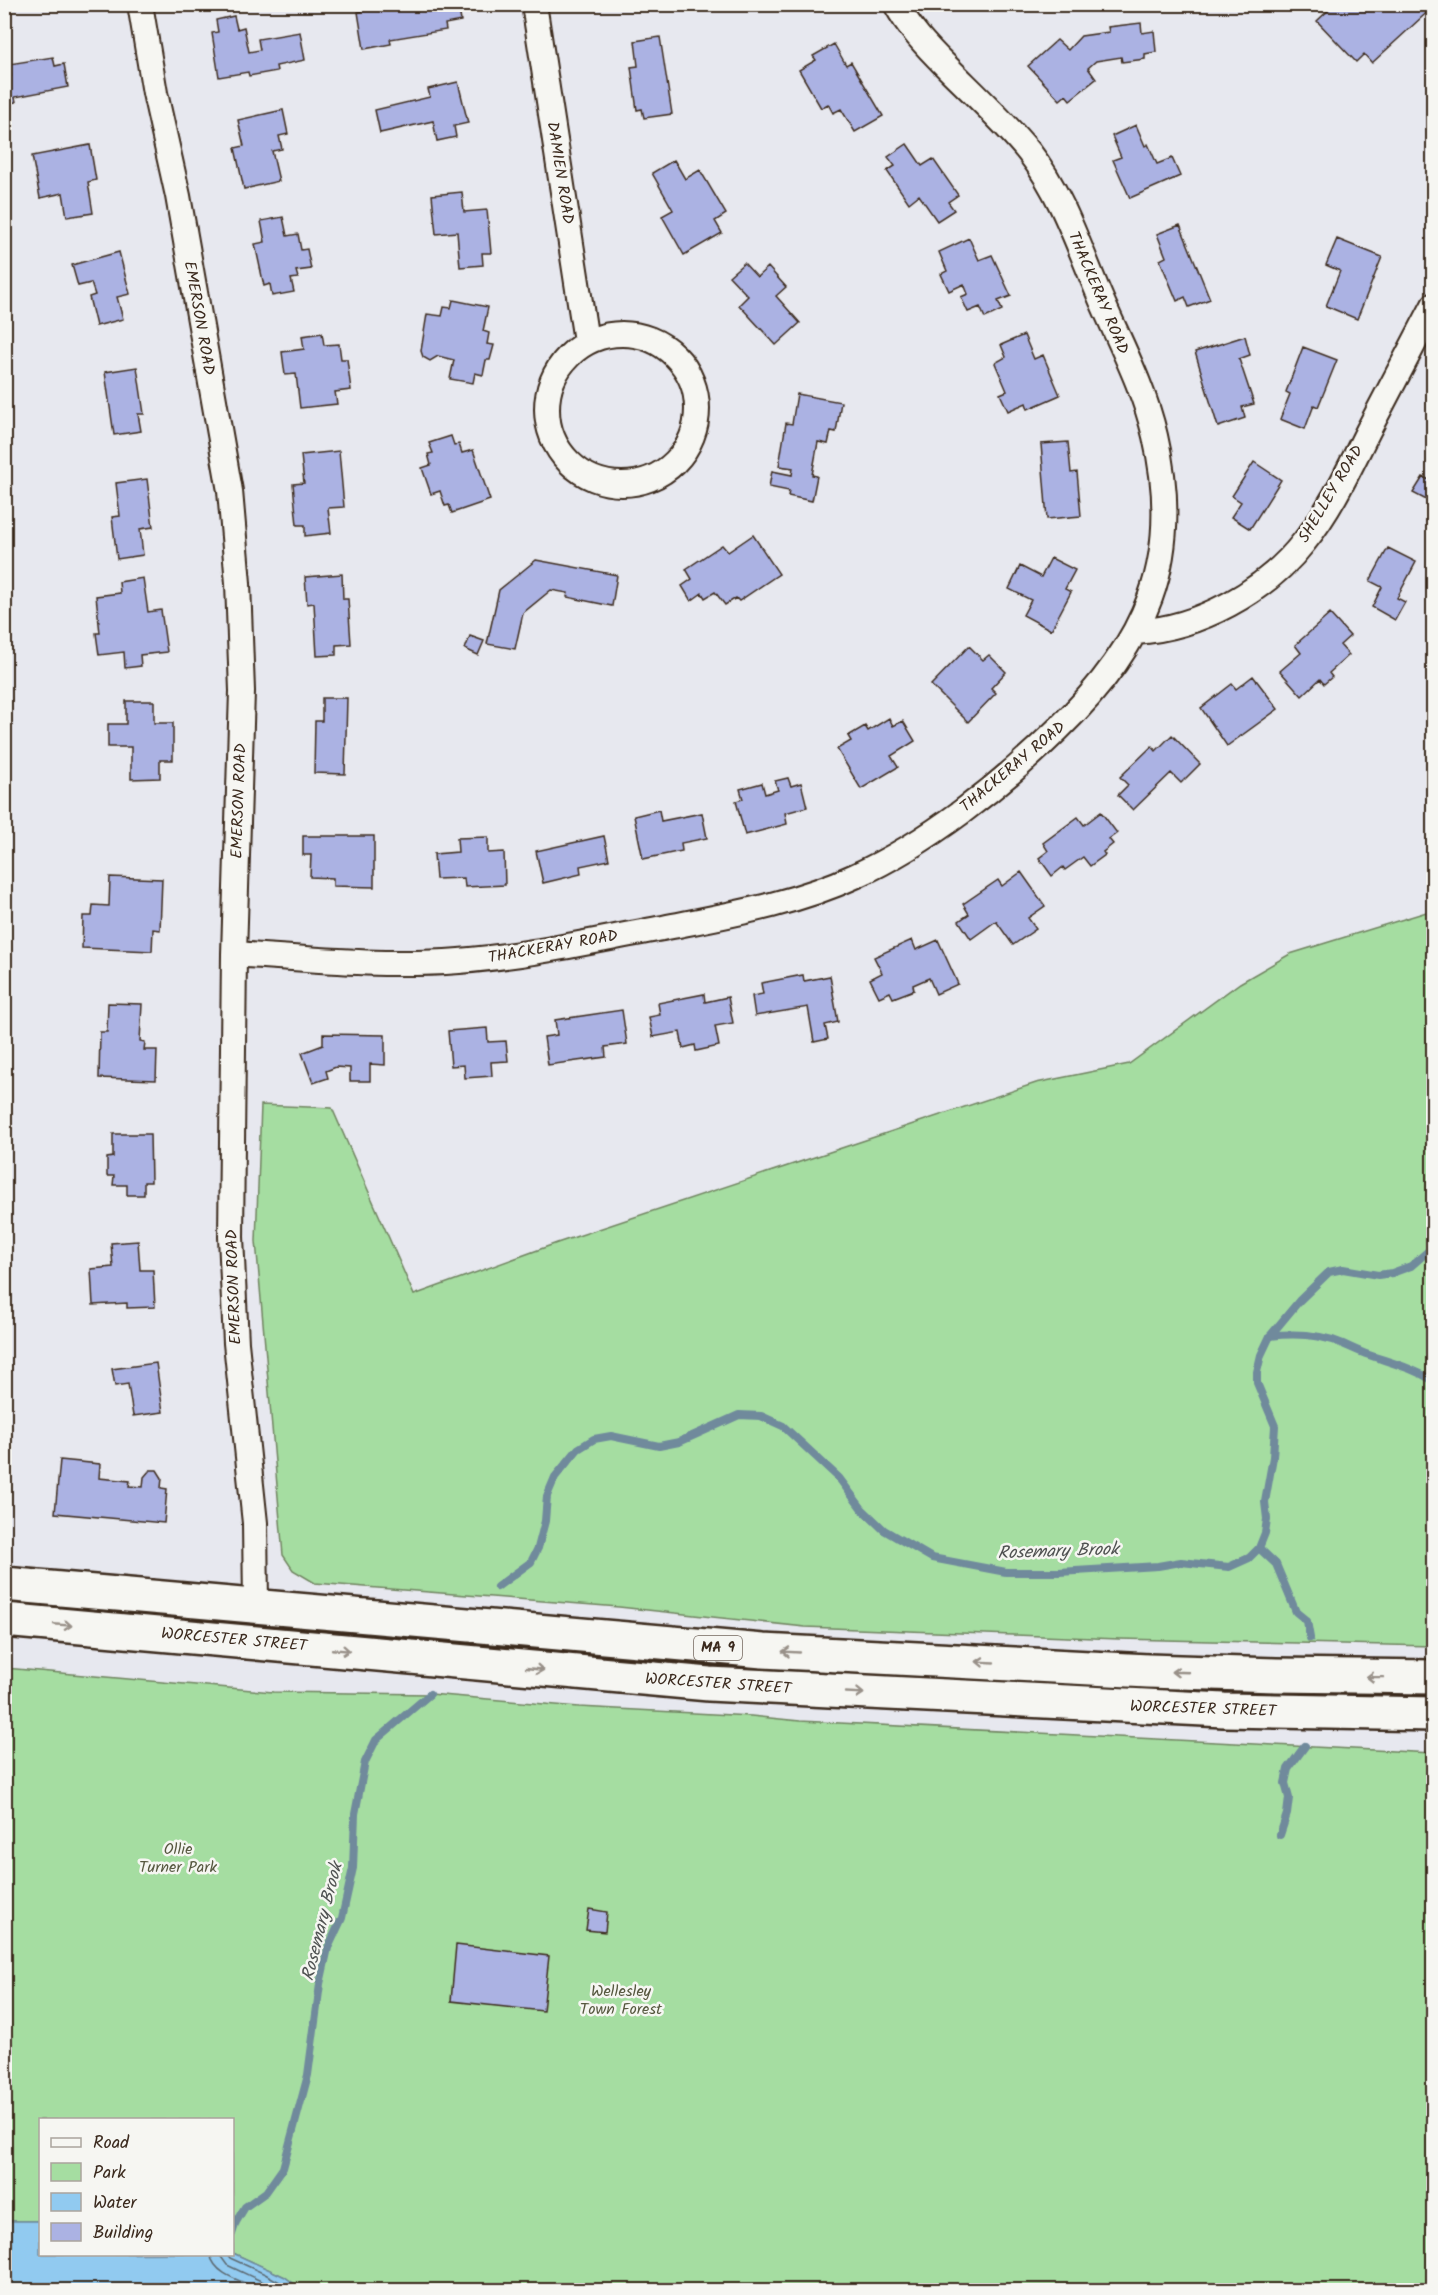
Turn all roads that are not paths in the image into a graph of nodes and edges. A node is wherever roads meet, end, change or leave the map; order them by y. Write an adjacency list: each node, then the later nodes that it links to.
1 (140, 4): 7 (street, EMERSON ROAD)
2 (534, 4): 5 (street, DAMIEN ROAD)
3 (897, 4): 6 (street, THACKERAY ROAD)
4 (1434, 305): 6 (street, SHELLEY ROAD)
5 (586, 341): 5 (street)
6 (1136, 632): 7 (street, THACKERAY ROAD)
7 (234, 954): 9 (street, EMERSON ROAD)
8 (4, 1584): 9 (highway, MA 9)
9 (256, 1605): 11 (highway, MA 9, one-way to 9)
10 (4, 1620): 12 (highway, WORCESTER STREET / MA 9, one-way to 12)
11 (1434, 1677)
12 (1434, 1714)

